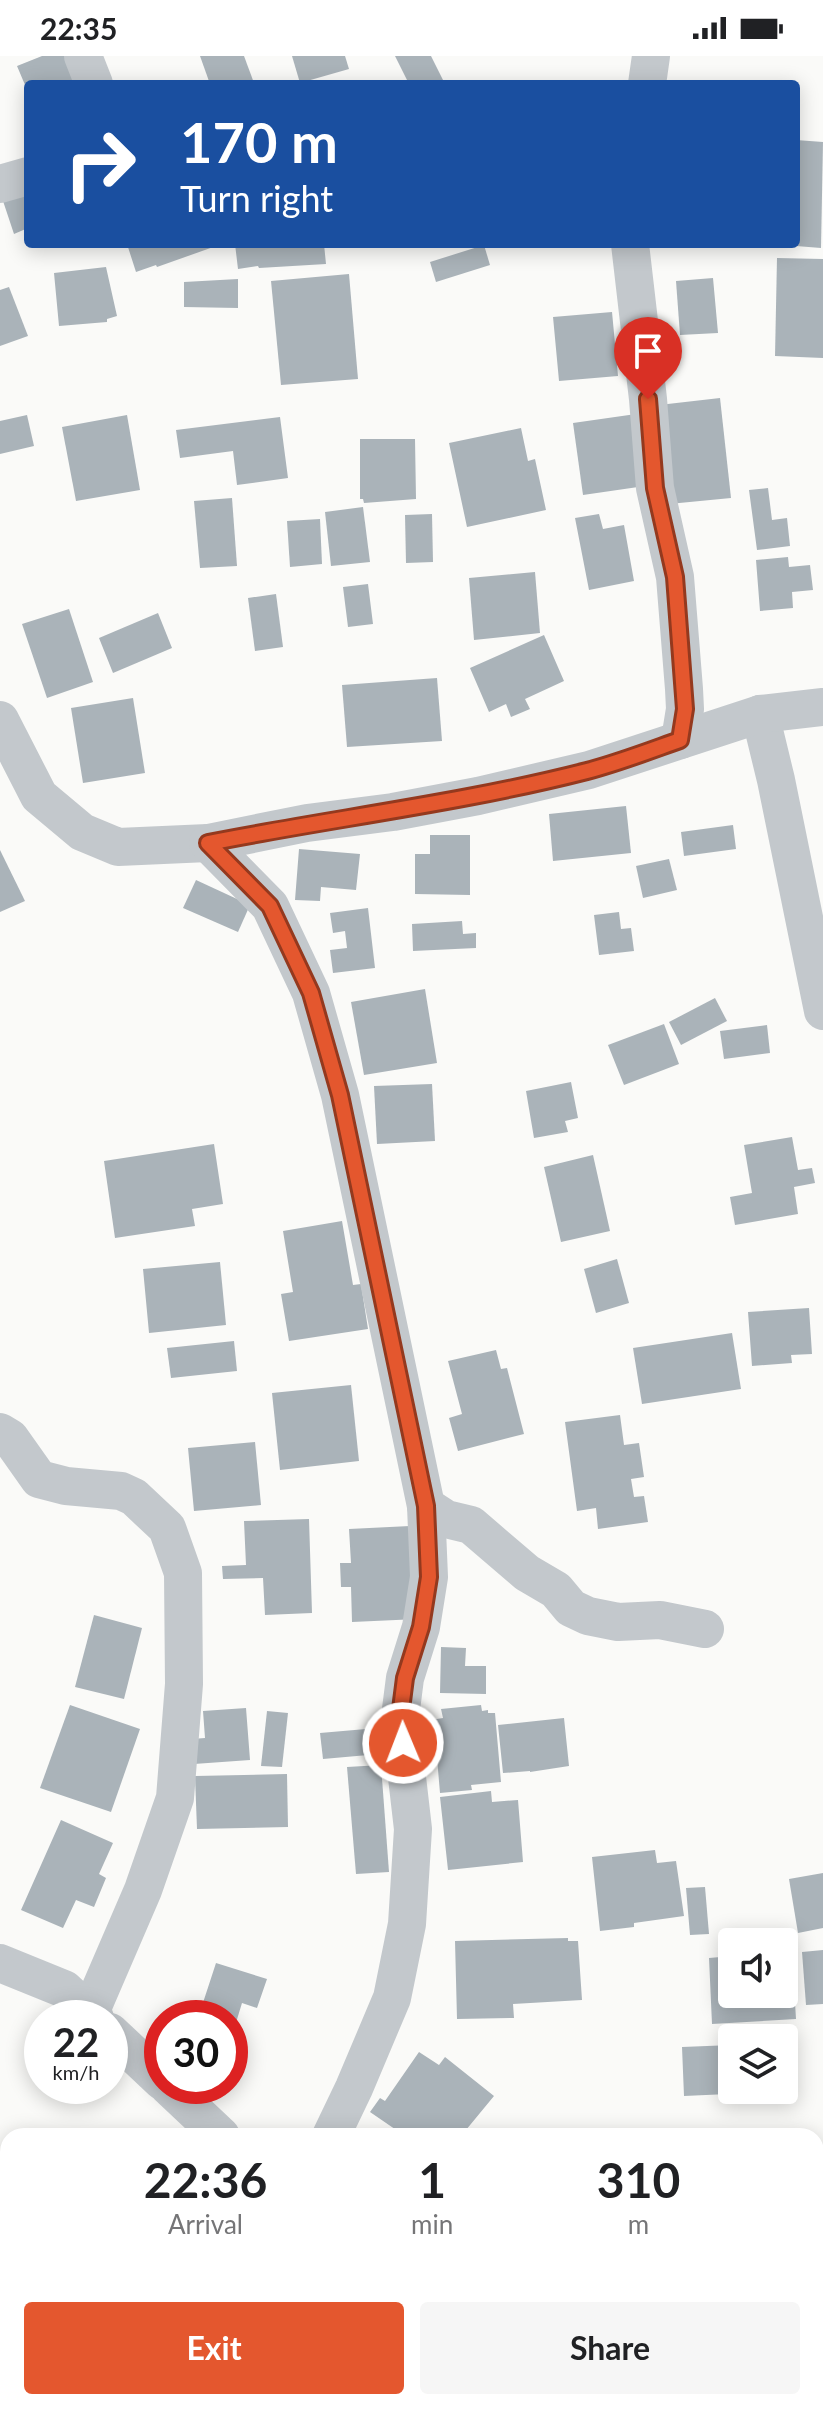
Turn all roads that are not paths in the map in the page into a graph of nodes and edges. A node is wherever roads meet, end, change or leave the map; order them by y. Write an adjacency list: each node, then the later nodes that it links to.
1 (83, 56): 3 (street)
2 (651, 56): 4 (street)
3 (92, 80)
4 (648, 80)
5 (24, 177): 6 (street)
6 (0, 184)
7 (630, 248): 11 (street)
8 (823, 707): 9 (street)
9 (760, 714): 11 (street); 13 (street)
10 (0, 720): 12 (street)
11 (680, 740): 12 (street)
12 (208, 843): 15 (street)
13 (823, 1011)
14 (0, 1432): 19 (street)
15 (426, 1506): 16 (street); 24 (street)
16 (705, 1629)
17 (0, 1963): 18 (street)
18 (76, 2000)
19 (105, 2000)
20 (128, 2049): 21 (street)
21 (144, 2064)
22 (187, 2104): 23 (street)
23 (213, 2128)
24 (335, 2128)

